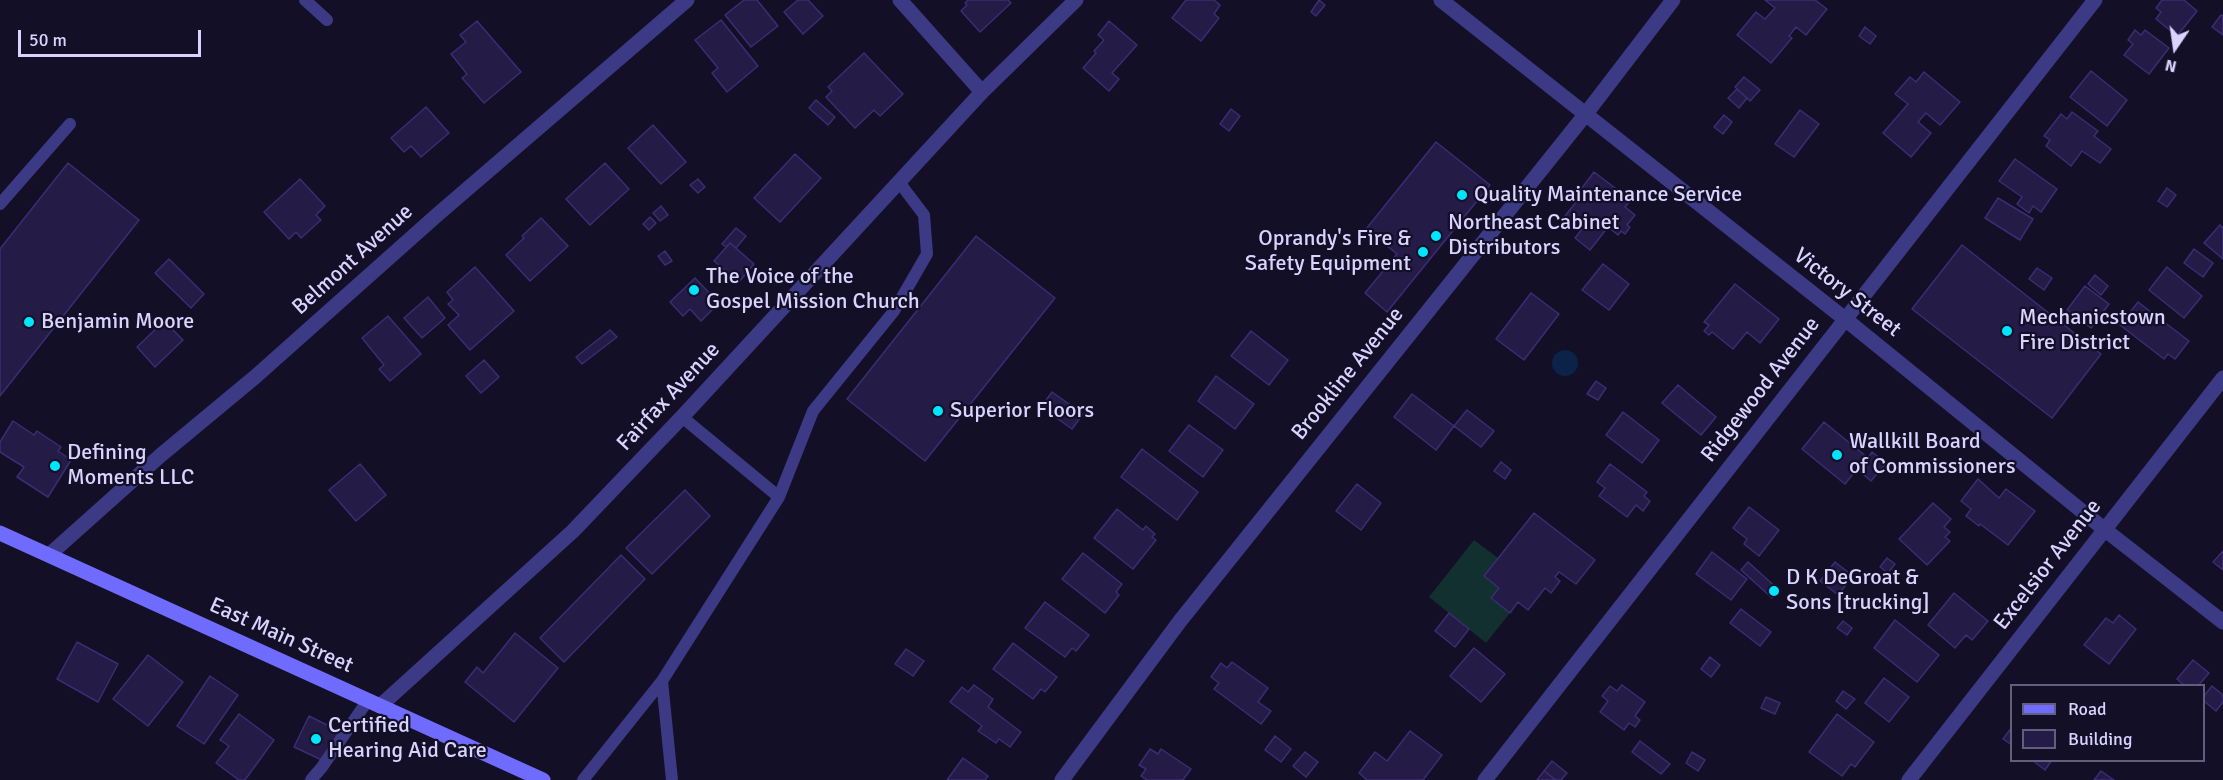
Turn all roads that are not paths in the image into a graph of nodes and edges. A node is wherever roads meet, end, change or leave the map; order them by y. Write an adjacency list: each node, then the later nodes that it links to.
1 (305, 0): 8 (lane)
2 (687, 0): 20 (street, Belmont Avenue)
3 (900, 0): 9 (street)
4 (1076, 0): 9 (street, Fairfax Avenue)
5 (1441, 0): 10 (street, Victory Street)
6 (1673, 0): 10 (street, Brookline Avenue)
7 (2095, 0): 14 (street, Ridgewood Avenue)
8 (327, 20)
9 (982, 92): 12 (street, Fairfax Avenue)
10 (1584, 115): 14 (street, Victory Street); 28 (street, Brookline Avenue)
11 (70, 124): 13 (lane)
12 (899, 183): 16 (street, Fairfax Avenue); 17 (lane)
13 (0, 204)
14 (1845, 319): 18 (street, Victory Street); 29 (street, Ridgewood Avenue)
15 (2223, 378): 18 (street, Excelsior Avenue)
16 (682, 417): 17 (lane); 23 (street, Fairfax Avenue)
17 (779, 497): 22 (lane)
18 (2104, 529): 21 (street, Victory Street); 30 (street, Excelsior Avenue)
19 (0, 533): 20 (main road, East Main Street)
20 (49, 555): 23 (main road, East Main Street)
21 (2223, 622)
22 (662, 681): 26 (lane); 27 (lane)
23 (374, 703): 24 (lane); 25 (main road, East Main Street)
24 (310, 780)
25 (543, 780)
26 (583, 780)
27 (672, 780)
28 (1062, 780)
29 (1485, 780)
30 (1909, 780)

